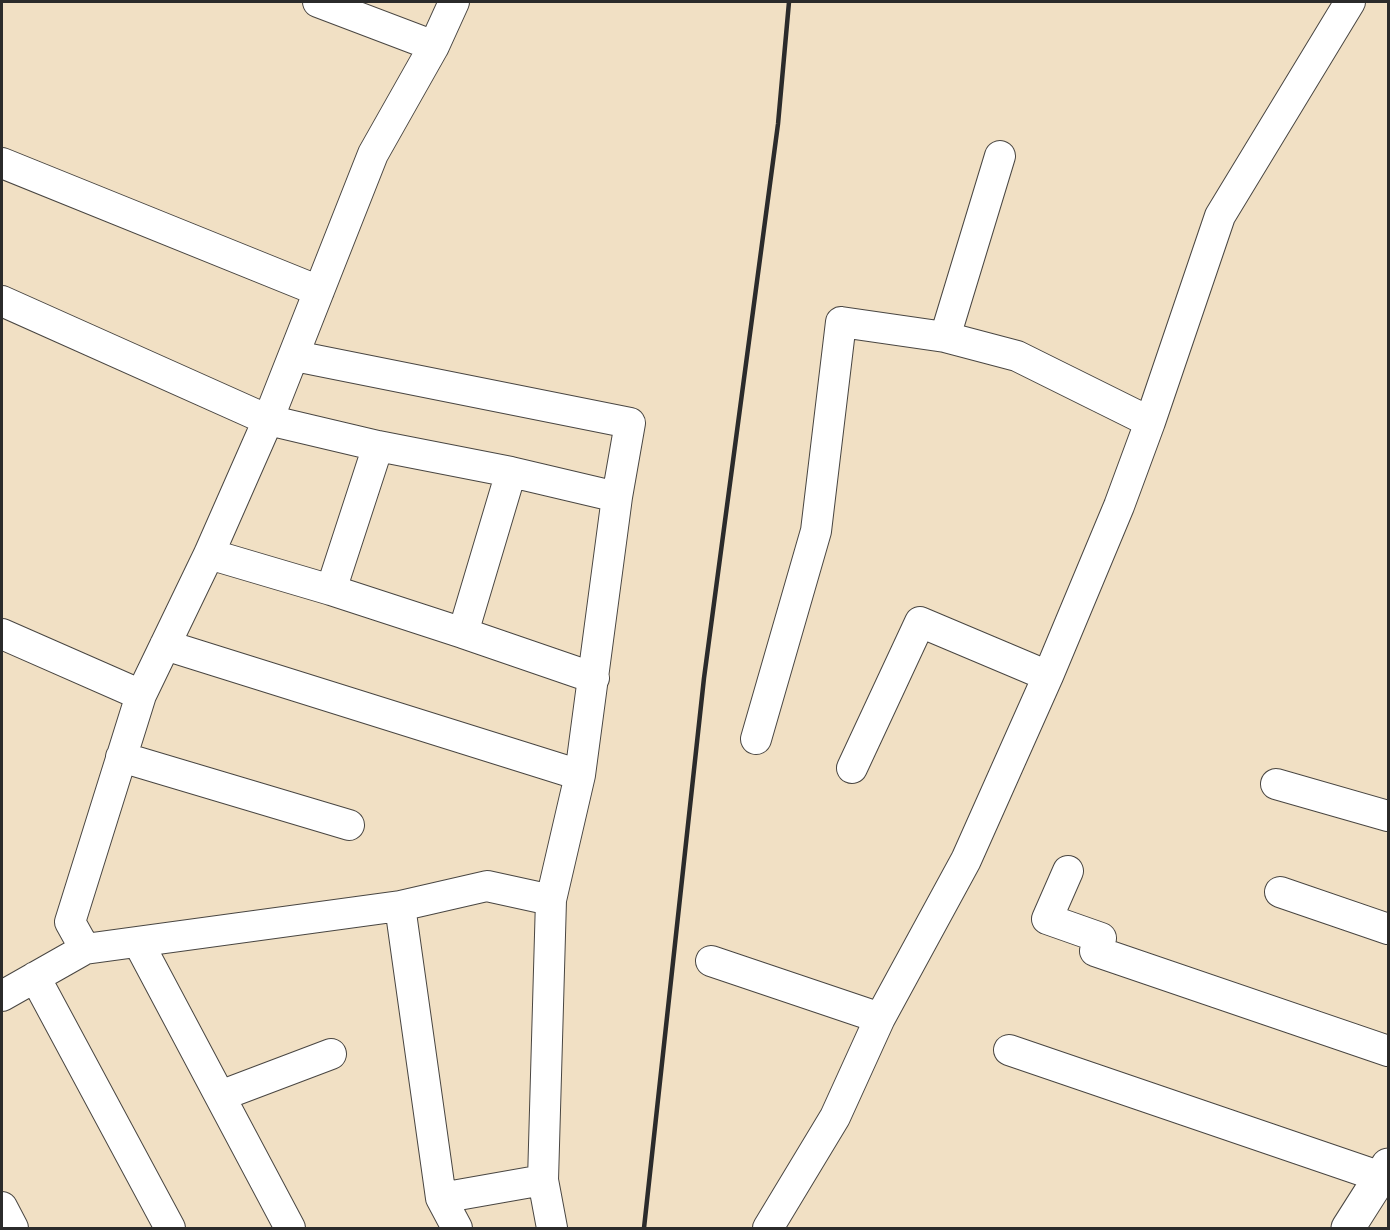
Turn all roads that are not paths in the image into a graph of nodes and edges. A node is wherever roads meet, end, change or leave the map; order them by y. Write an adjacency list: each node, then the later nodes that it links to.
1 (318, 2): 4 (street)
2 (454, 2): 4 (street)
3 (1350, 2): 12 (street)
4 (434, 46): 7 (street)
5 (1000, 156): 9 (street)
6 (2, 164): 7 (street)
7 (319, 291): 10 (street)
8 (2, 301): 11 (street)
9 (945, 337): 12 (street); 24 (street)
10 (295, 356): 11 (street); 15 (street)
11 (268, 420): 13 (street); 16 (street)
12 (1150, 422): 21 (street)
13 (378, 446): 14 (street); 17 (street)
14 (511, 472): 15 (street); 18 (street)
15 (617, 497): 22 (street)
16 (209, 554): 17 (street); 20 (street)
17 (331, 590): 18 (street)
18 (463, 633): 22 (street)
19 (2, 634): 23 (street)
20 (165, 645): 23 (street); 27 (street)
21 (1048, 676): 26 (street); 41 (street)
22 (594, 678): 27 (street)
23 (141, 695): 25 (street)
24 (756, 739)
25 (121, 757): 30 (street); 37 (street)
26 (852, 768)
27 (580, 775): 33 (street)
28 (1276, 784): 29 (street)
29 (1389, 816)
30 (349, 825)
31 (1068, 871): 43 (street)
32 (1280, 892): 35 (street)
33 (551, 900): 34 (street); 47 (street)
34 (400, 906): 36 (street); 48 (street)
35 (1389, 929)
36 (138, 942): 37 (street); 45 (street)
37 (85, 949): 39 (street)
38 (711, 961): 41 (street)
39 (35, 977): 40 (street); 51 (street)
40 (2, 996)
41 (880, 1018): 55 (street)
42 (1009, 1050): 46 (street)
43 (1389, 1052)
44 (331, 1054): 45 (street)
45 (220, 1096): 52 (street)
46 (1385, 1171): 56 (main road)
47 (543, 1180): 48 (street); 54 (street)
48 (441, 1198): 53 (street)
49 (2, 1207): 50 (street)
50 (13, 1228)
51 (170, 1228)
52 (290, 1228)
53 (457, 1228)
54 (552, 1228)
55 (768, 1228)
56 (1348, 1228)

